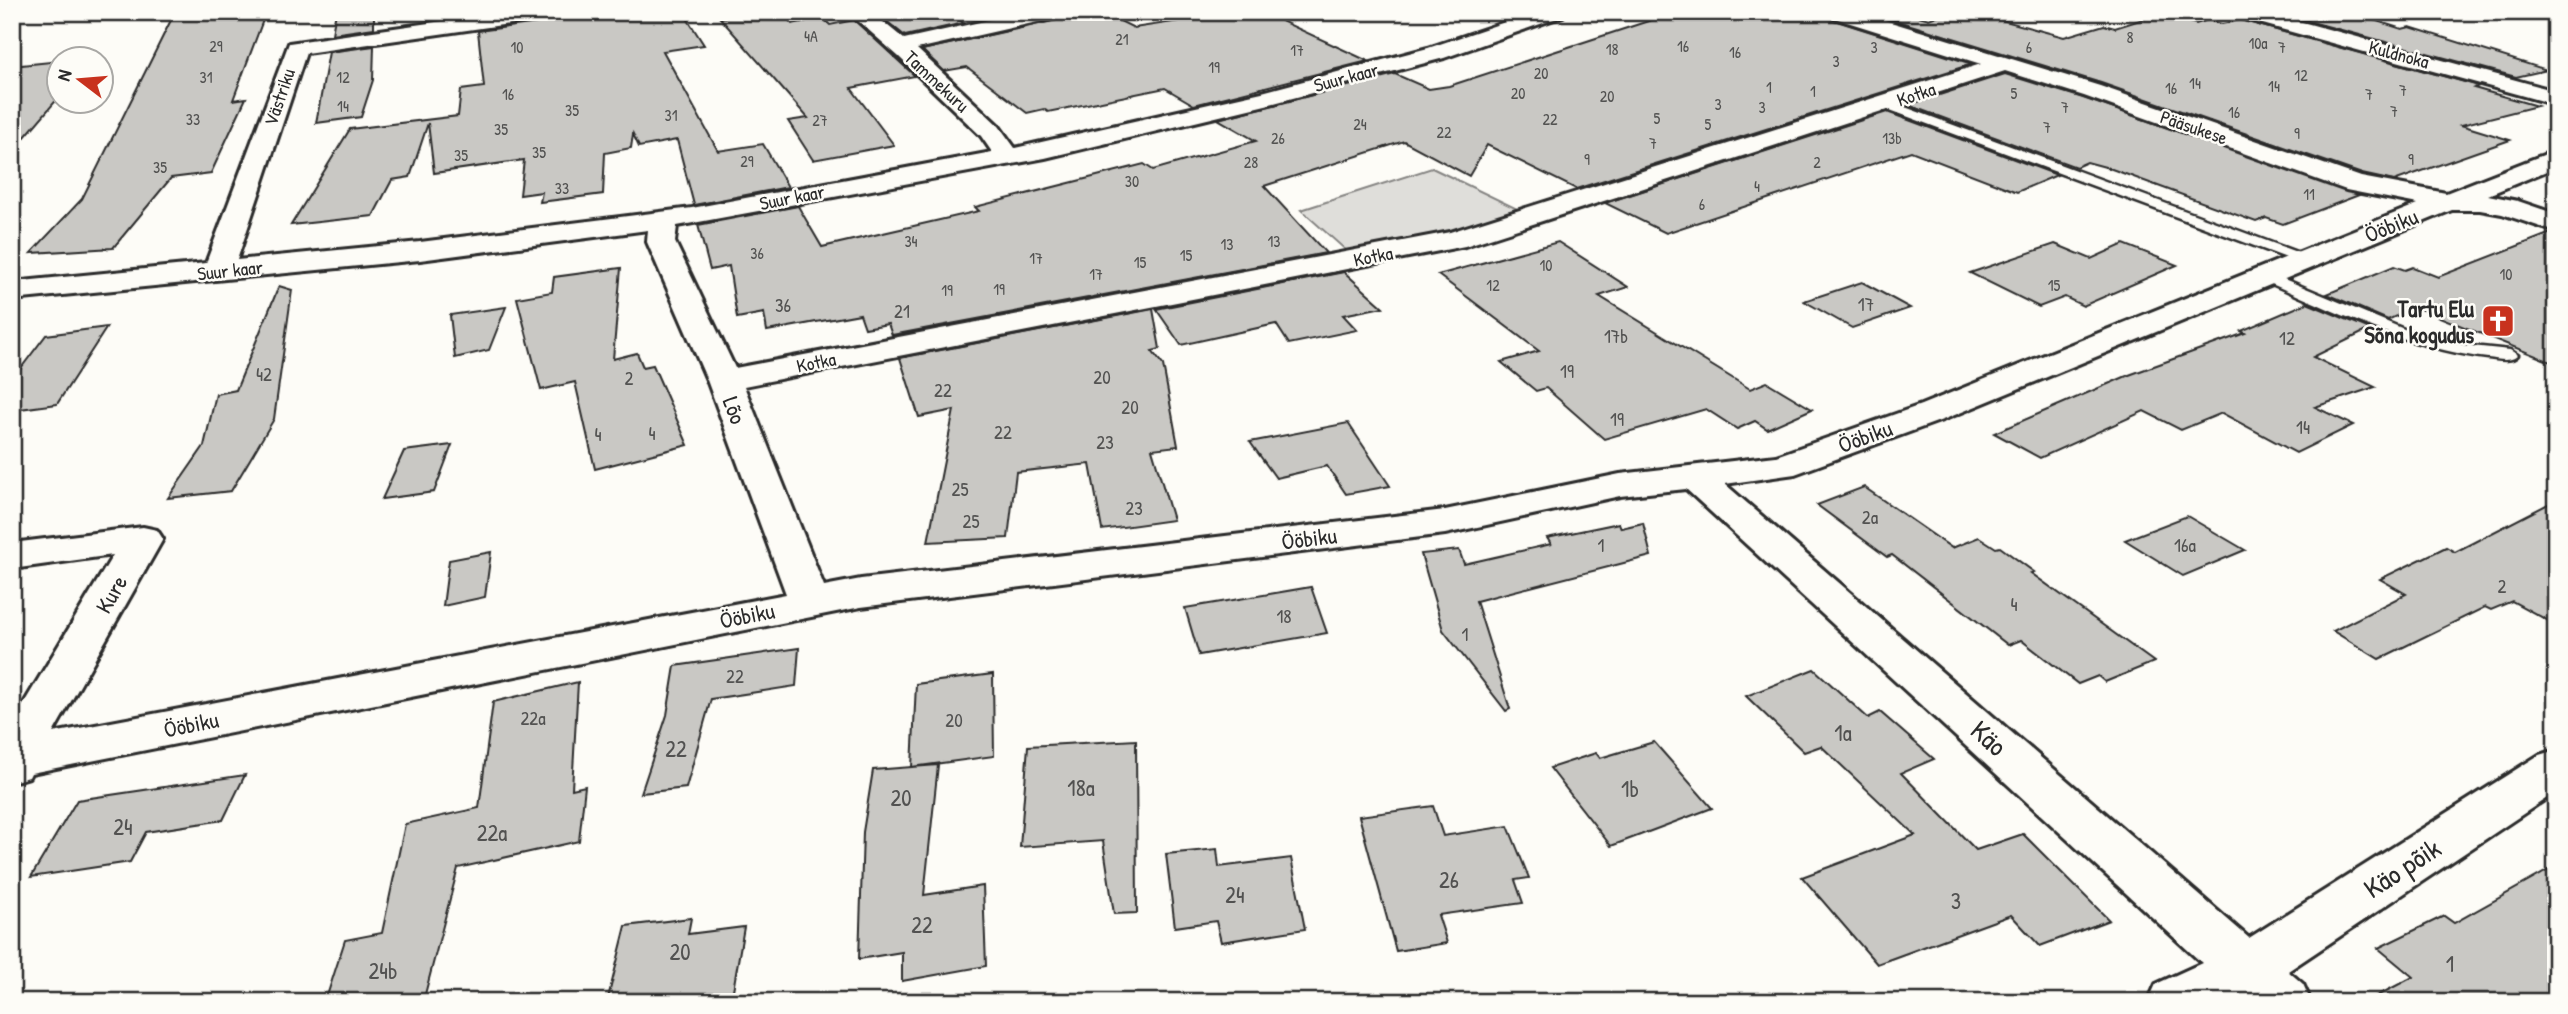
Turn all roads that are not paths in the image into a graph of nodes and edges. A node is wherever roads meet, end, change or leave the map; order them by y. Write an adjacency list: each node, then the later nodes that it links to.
1 (552, 12): 17 (street, Västriku)
2 (858, 12): 7 (street, Tammekuru)
3 (1055, 12): 7 (street)
4 (1835, 12): 8 (street, Pääsukese)
5 (2241, 12): 9 (street, Kuldnoka)
6 (1542, 14): 11 (street, Suur kaar)
7 (900, 46): 11 (street, Tammekuru)
8 (2005, 64): 10 (street, Kotka); 13 (street, Pääsukese)
9 (2556, 98)
10 (1886, 104): 16 (lane); 21 (street, Kotka)
11 (1009, 156): 14 (street, Suur kaar)
12 (2556, 158): 13 (street, Ööbiku)
13 (2449, 202): 15 (street, Pääsukese); 16 (street, Ööbiku)
14 (663, 220): 17 (street, Suur kaar); 21 (street, Lõo)
15 (2556, 224)
16 (2305, 260): 18 (street, Ööbiku)
17 (218, 271): 19 (street, Suur kaar)
18 (2266, 276): 20 (lane); 22 (street, Ööbiku)
19 (12, 291)
20 (2510, 355)
21 (724, 380): 24 (street, Lõo)
22 (1694, 476): 24 (street, Ööbiku); 27 (street, Käo)
23 (12, 556): 25 (street, Kure)
24 (810, 603): 25 (street, Ööbiku)
25 (14, 761)
26 (2556, 768): 27 (street, Käo põik)
27 (2265, 985): 28 (street)
28 (2176, 1002)

